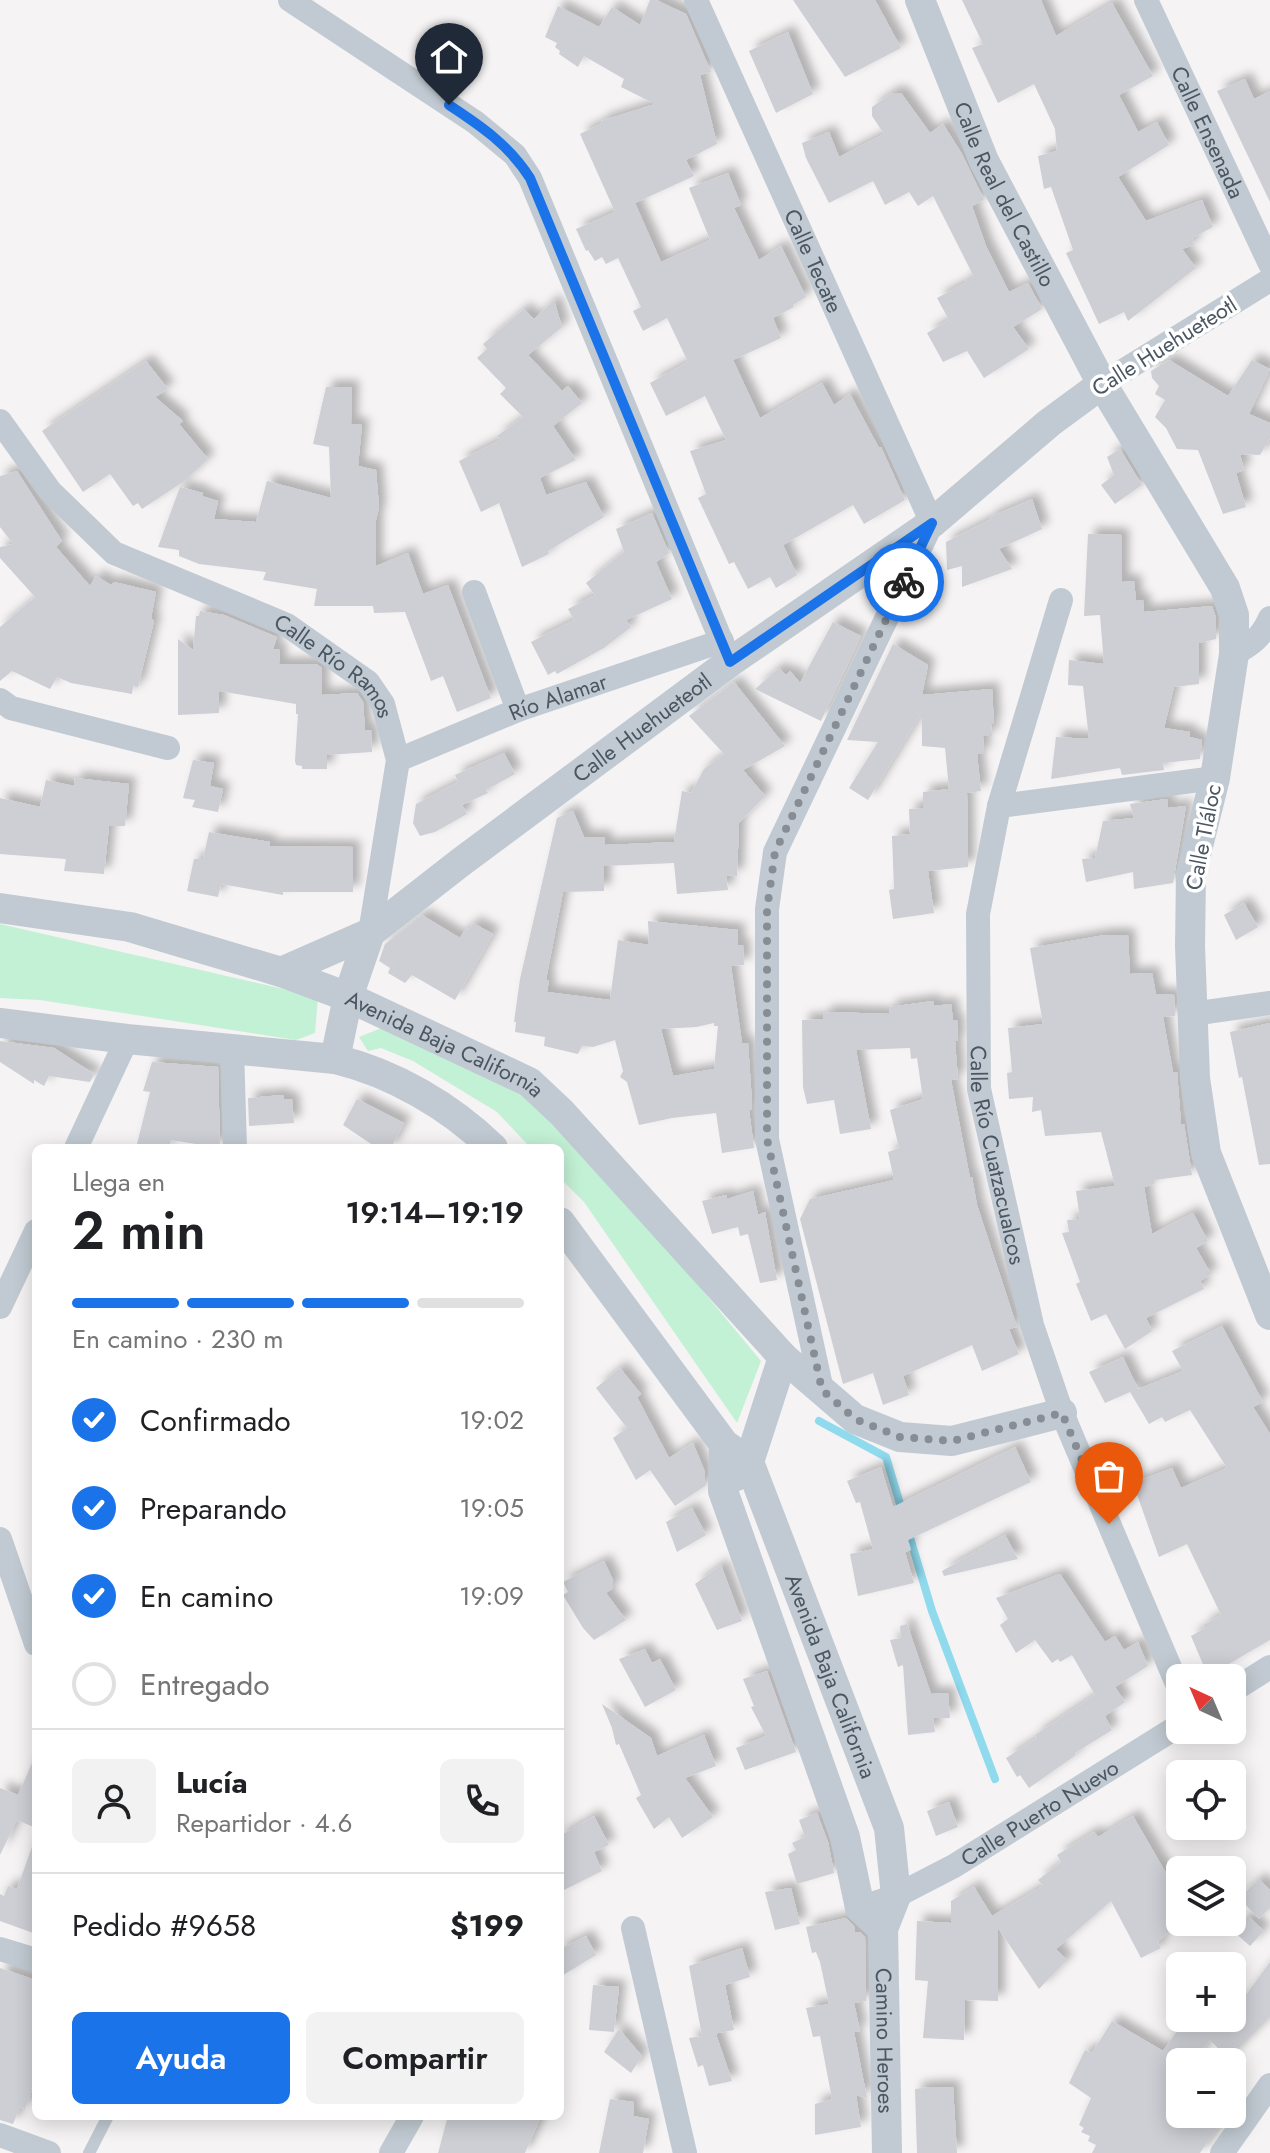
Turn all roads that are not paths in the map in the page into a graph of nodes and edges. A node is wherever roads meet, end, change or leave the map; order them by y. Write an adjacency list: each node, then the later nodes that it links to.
1 (290, 0): 13 (street)
2 (696, 0): 9 (street, Calle Tecate)
3 (920, 0): 7 (street, Calle Real del Castillo)
4 (1146, 0): 5 (street, Calle Ensenada)
5 (1270, 264)
6 (1270, 280): 7 (street, Calle Huehueteotl)
7 (1102, 384): 9 (street, Calle Huehueteotl); 14 (street, Calle Tláloc)
8 (1, 423): 18 (street, Calle Río Ramos)
9 (932, 523): 13 (street, Calle Huehueteotl); 39 (street)
10 (474, 592): 16 (street)
11 (1061, 600): 20 (street, Calle Río Cuatzacualcos)
12 (1270, 618): 14 (street)
13 (726, 652): 16 (street, Río Alamar); 22 (street, Calle Huehueteotl)
14 (1234, 654): 19 (street, Calle Tláloc)
15 (0, 700): 17 (street)
16 (518, 710): 18 (street, Río Alamar)
17 (168, 748)
18 (398, 760): 22 (street, Calle Río Ramos)
19 (1215, 778): 20 (street); 26 (street, Calle Tláloc)
20 (999, 806): 40 (street, Calle Río Cuatzacualcos)
21 (0, 908): 23 (street, Avenida Baja California)
22 (370, 933): 23 (street, Calle Huehueteotl); 24 (street, Calle Río Ramos)
23 (281, 972): 24 (street, Avenida Baja California)
24 (348, 997): 30 (street, Calle Río Ramos); 38 (street, Avenida Baja California)
25 (1270, 1003): 26 (street)
26 (1192, 1014): 37 (street, Calle Tláloc)
27 (0, 1023): 28 (street)
28 (127, 1039): 29 (street); 31 (street)
29 (232, 1049): 30 (street); 32 (street)
30 (335, 1059): 33 (street)
31 (78, 1144)
32 (235, 1144)
33 (489, 1144)
34 (564, 1227): 41 (street)
35 (32, 1239): 36 (street)
36 (0, 1307)
37 (1270, 1315)
38 (783, 1357): 39 (street, Avenida Baja California); 42 (street)
39 (822, 1390): 40 (street, Avenida Baja California)
40 (1062, 1413): 46 (street, Calle Río Cuatzacualcos)
41 (724, 1444): 42 (street); 43 (street, Avenida Baja California)
42 (749, 1462): 43 (street); 50 (street, Avenida Baja California)
43 (723, 1491): 51 (street, Avenida Baja California)
44 (0, 1539): 45 (street)
45 (32, 1632)
46 (1169, 1664)
47 (1270, 1667): 48 (street)
48 (1246, 1682)
49 (1166, 1734): 50 (street, Calle Puerto Nuevo)
50 (896, 1896): 51 (street, Calle Puerto Nuevo); 53 (street, Camino Heroes)
51 (860, 1908): 53 (street)
52 (633, 1928): 63 (street)
53 (883, 1929): 64 (street, Camino Heroes)
54 (0, 1949): 55 (street)
55 (32, 1959)
56 (1270, 2085): 65 (street)
57 (106, 2120): 61 (lane)
58 (410, 2120): 62 (street)
59 (0, 2135): 60 (street)
60 (49, 2153)
61 (89, 2153)
62 (391, 2153)
63 (685, 2153)
64 (887, 2153)
65 (1222, 2153)

